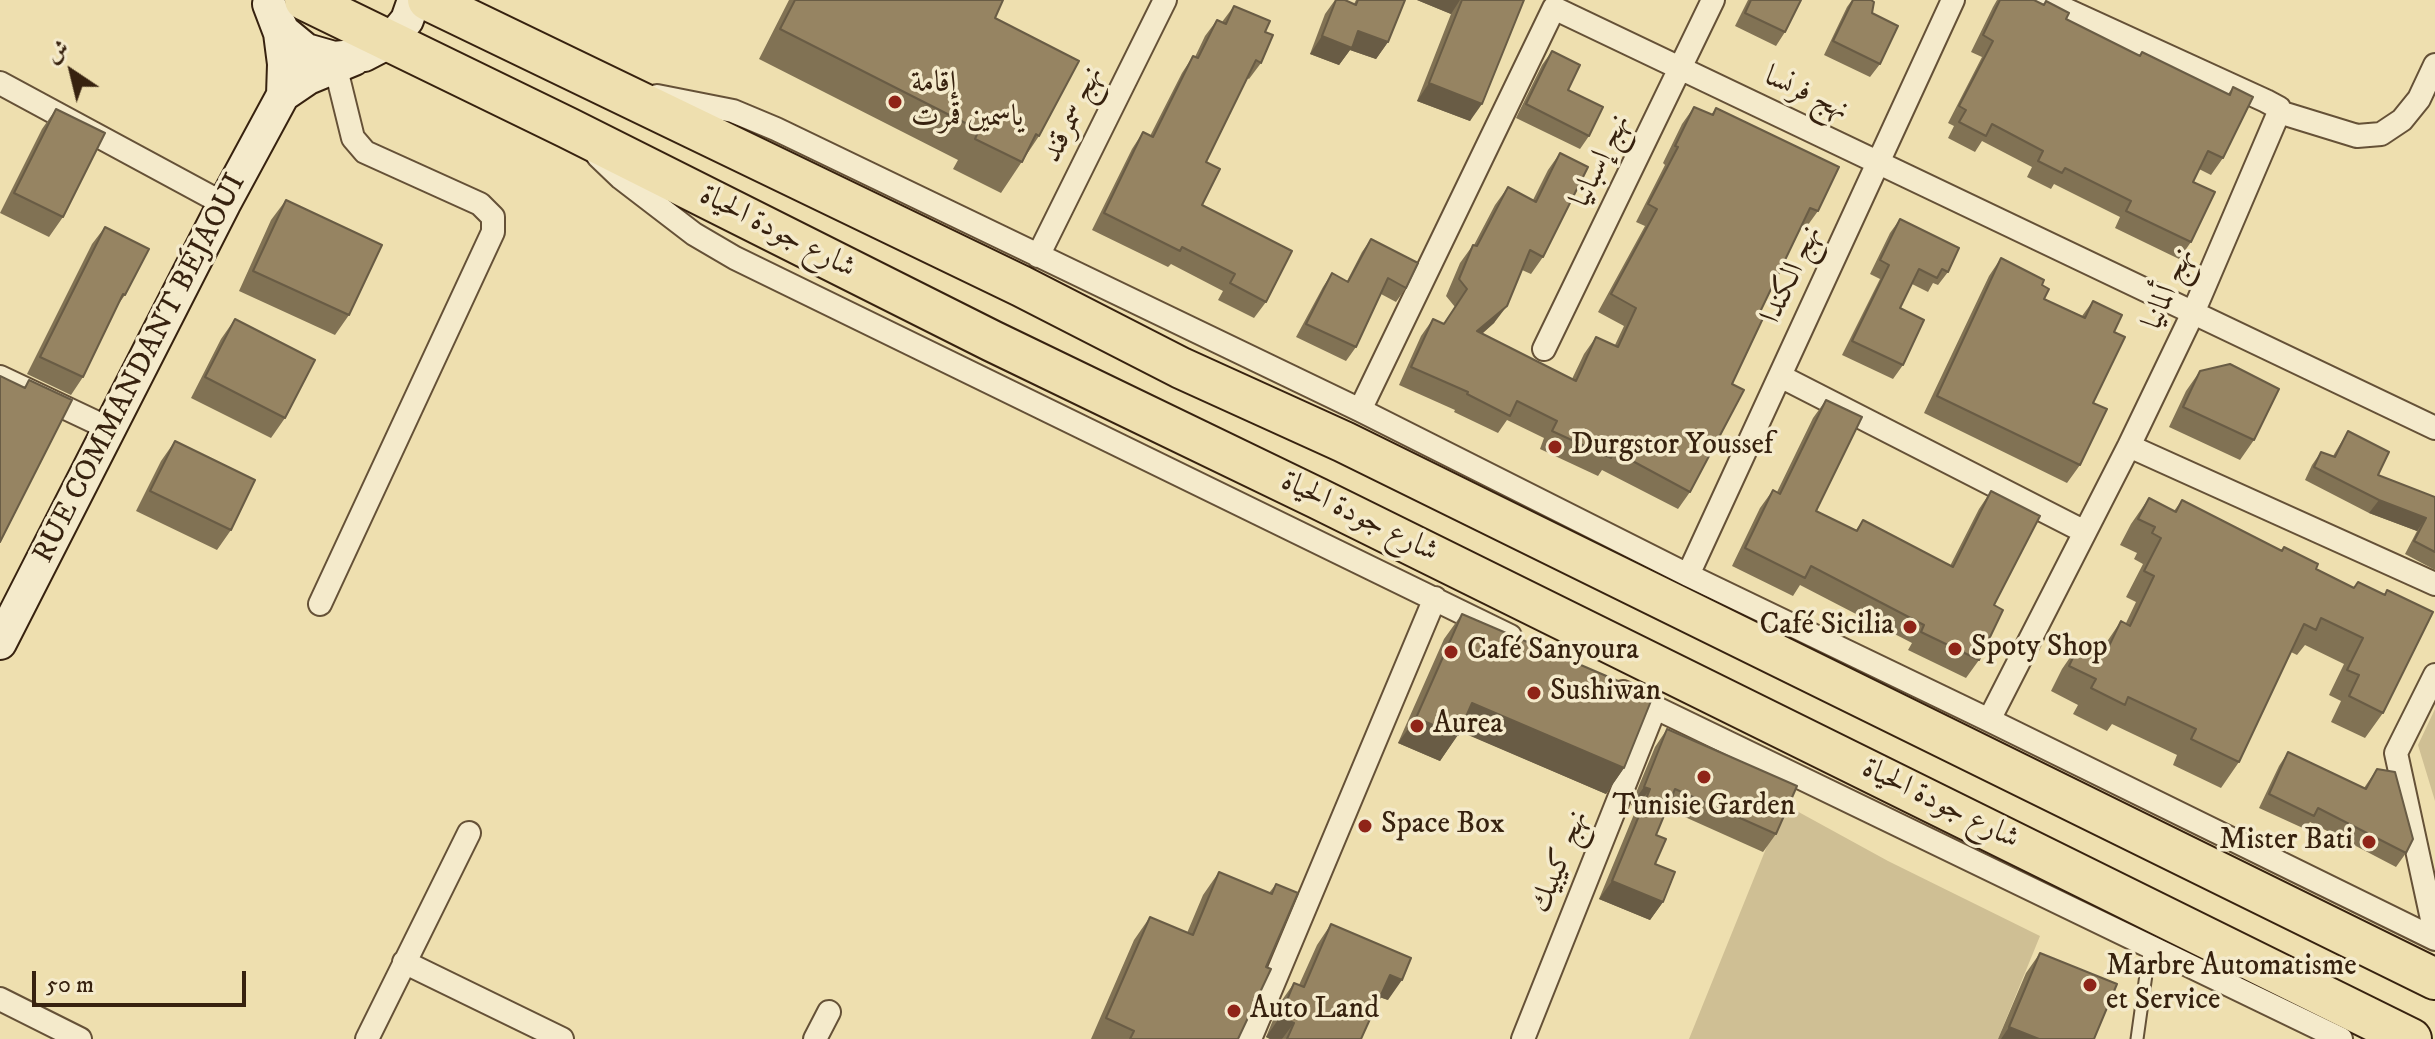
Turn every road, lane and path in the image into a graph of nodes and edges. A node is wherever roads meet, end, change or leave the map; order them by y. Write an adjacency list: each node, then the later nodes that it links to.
1 (414, 0): 8 (street)
2 (428, 0): 12 (highway, شارع جودة الحياة)
3 (1165, 0): 18 (street, نهج سمرقند)
4 (1713, 0): 10 (street, نهج إسبانيا)
5 (1953, 0): 16 (street, نهج الكندا)
6 (2045, 0): 14 (street)
7 (281, 1): 8 (highway, شارع جودة الحياة); 13 (street)
8 (363, 54): 13 (street); 15 (highway, شارع جودة الحياة); 31 (street)
9 (2435, 65): 14 (street)
10 (1680, 69): 16 (street, نهج فرنسا); 20 (street, نهج إسبانيا); 23 (street, نهج فرنسا)
11 (0, 83): 17 (street)
12 (608, 86): 18 (street); 43 (highway, شارع جودة الحياة)
13 (283, 95): 17 (street, RUE COMMANDANT BÉJAOUI)
14 (2279, 112): 19 (street, نهج ألمانيا)
15 (568, 128): 30 (street); 54 (highway, شارع جودة الحياة)
16 (1878, 163): 19 (street, نهج فرنسا); 21 (street, نهج الكندا)
17 (224, 204): 25 (street, RUE COMMANDANT BÉJAOUI)
18 (1038, 256): 23 (street)
19 (2193, 313): 24 (street, نهج فرنسا); 26 (street, نهج ألمانيا)
20 (1544, 349)
21 (1780, 376): 27 (street); 28 (street, نهج الكندا)
22 (0, 377): 25 (street)
23 (1360, 410): 28 (street)
24 (2435, 428)
25 (110, 429): 32 (street, RUE COMMANDANT BÉJAOUI)
26 (2129, 446): 27 (street, نهج ألمانيا); 29 (street)
27 (2085, 532): 37 (street, نهج ألمانيا)
28 (1688, 575): 37 (street)
29 (2435, 584)
30 (1435, 598): 33 (street); 50 (street)
31 (320, 604)
32 (0, 643)
33 (1531, 646)
34 (2435, 675): 39 (street)
35 (1600, 681): 36 (street)
36 (1655, 708): 41 (street); 51 (street, نهج كيبيك)
37 (1989, 720): 40 (street)
38 (469, 833): 42 (street)
39 (2435, 933)
40 (2435, 939)
41 (2150, 946): 52 (lane); 53 (street)
42 (404, 962): 47 (street); 48 (street)
43 (2435, 979)
44 (0, 999): 46 (street)
45 (829, 1012): 49 (street)
46 (80, 1039)
47 (367, 1039)
48 (562, 1039)
49 (815, 1039)
50 (1250, 1039)
51 (1523, 1039)
52 (2137, 1039)
53 (2341, 1039)
54 (2411, 1039)

